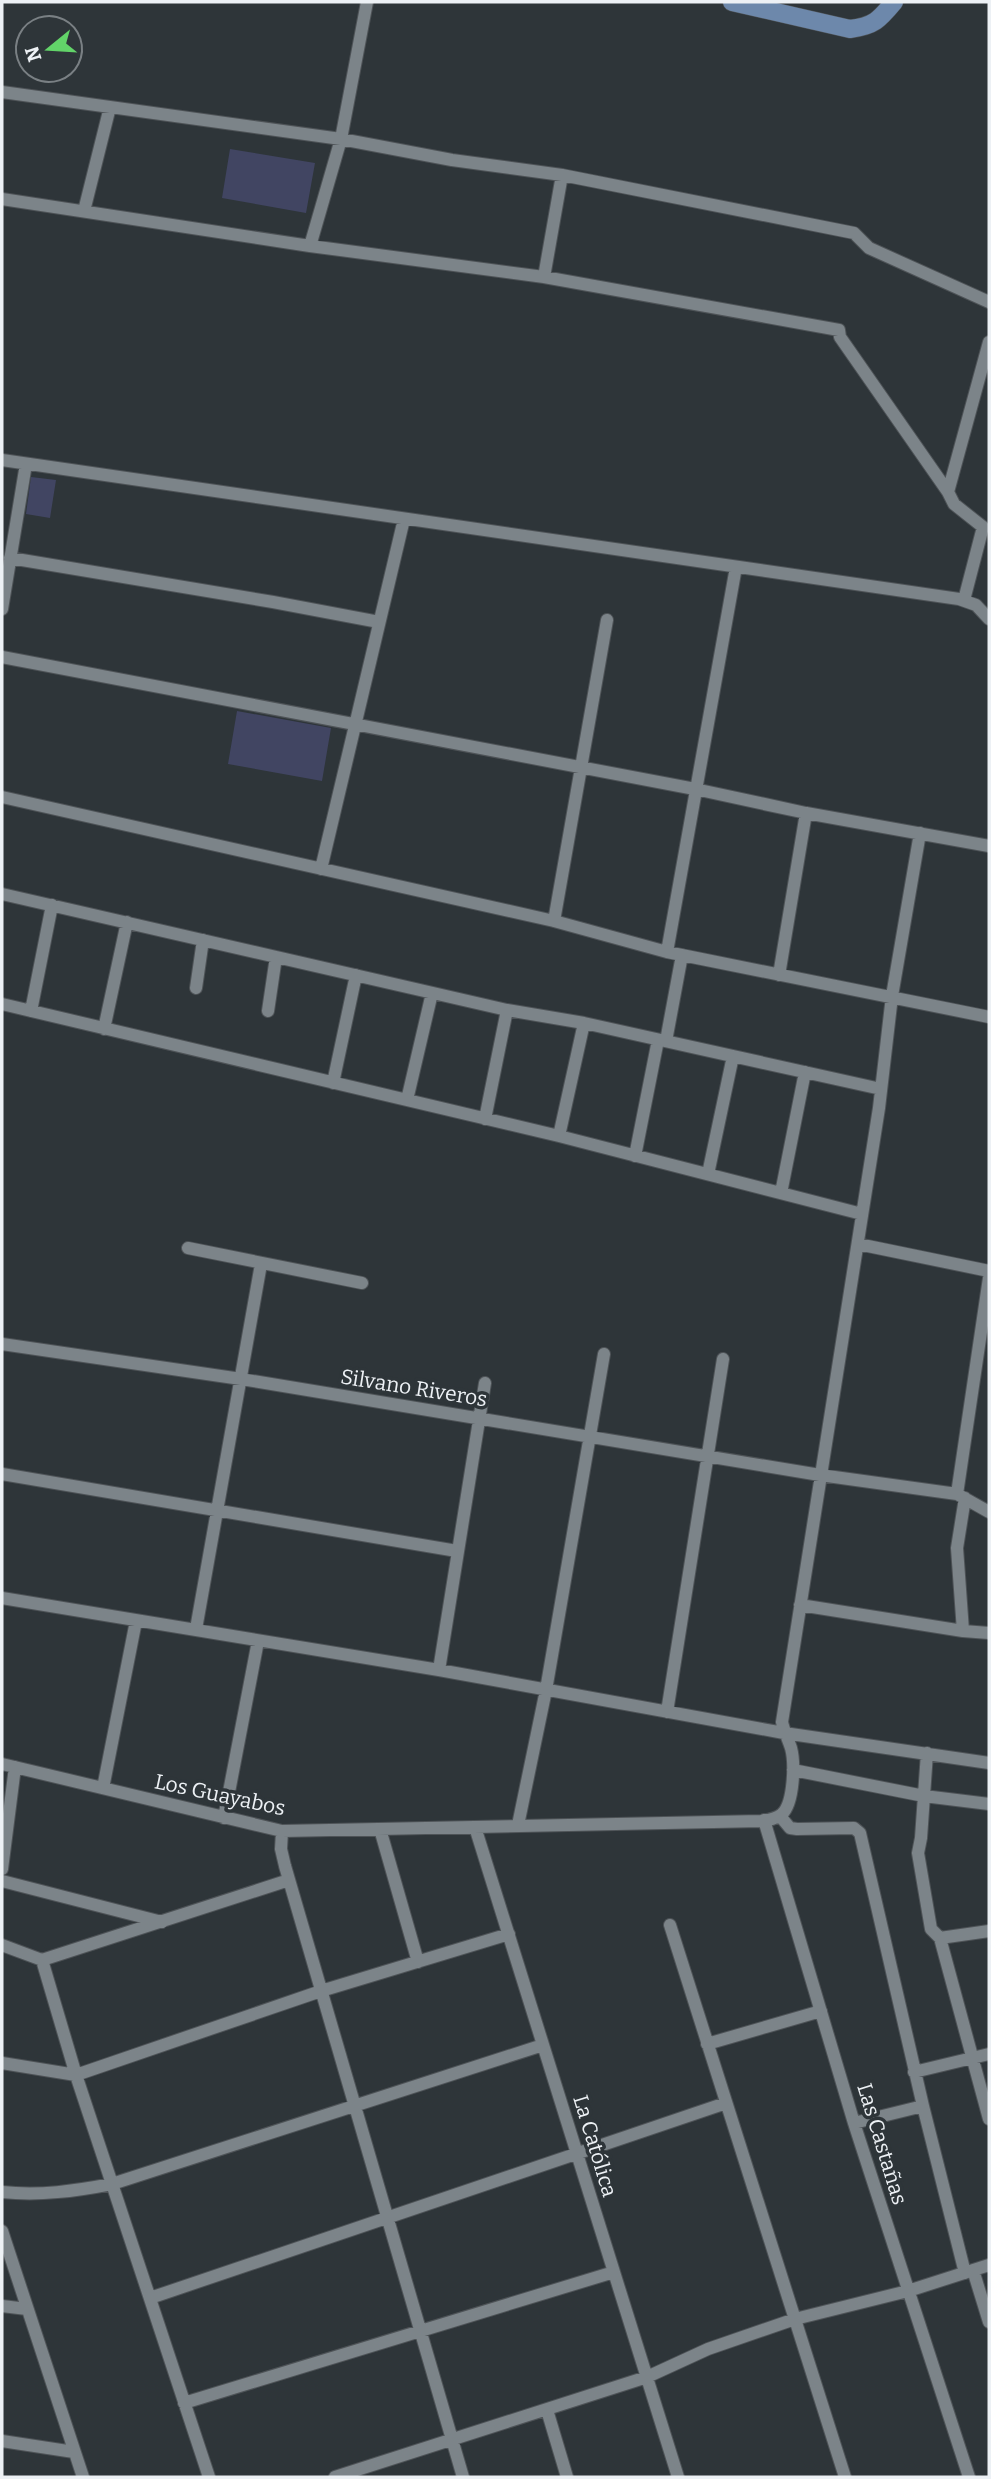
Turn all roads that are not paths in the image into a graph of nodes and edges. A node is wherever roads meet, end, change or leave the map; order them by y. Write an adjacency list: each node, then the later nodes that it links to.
1 (367, 2): 6 (street)
2 (732, 2): 3 (main road)
3 (894, 2)
4 (2, 92): 5 (street)
5 (110, 107): 6 (street); 9 (street)
6 (341, 139): 7 (street); 10 (street)
7 (562, 175): 11 (street); 12 (street)
8 (2, 199): 9 (street)
9 (84, 211): 10 (street)
10 (310, 246): 11 (street)
11 (544, 277): 16 (street)
12 (989, 302)
13 (989, 342): 16 (street)
14 (2, 460): 15 (street)
15 (26, 464): 17 (street); 18 (street)
16 (948, 492): 20 (street)
17 (404, 519): 19 (street); 24 (street)
18 (10, 558): 21 (street); 24 (street)
19 (736, 567): 20 (street); 28 (street)
20 (964, 600): 23 (street)
21 (2, 609)
22 (607, 620): 27 (street)
23 (989, 620)
24 (379, 622): 26 (street)
25 (2, 657): 26 (street)
26 (355, 724): 27 (street); 33 (street)
27 (580, 767): 28 (street); 36 (street)
28 (695, 789): 30 (street); 39 (street)
29 (2, 797): 33 (street)
30 (806, 813): 31 (street); 43 (street)
31 (920, 833): 32 (street); 46 (street)
32 (989, 846)
33 (321, 869): 36 (street)
34 (2, 894): 35 (street)
35 (52, 905): 37 (street); 49 (street)
36 (554, 921): 39 (street)
37 (127, 922): 38 (street); 53 (street)
38 (204, 940): 41 (street); 44 (street)
39 (667, 952): 40 (street)
40 (682, 955): 43 (street); 54 (street)
41 (276, 957): 42 (street); 50 (street)
42 (356, 975): 45 (street); 57 (street)
43 (779, 975): 46 (street)
44 (196, 988)
45 (432, 993): 48 (street); 59 (street)
46 (892, 996): 51 (street); 58 (street)
47 (2, 1004): 49 (street)
48 (508, 1010): 52 (street); 60 (street)
49 (31, 1011): 53 (street)
50 (268, 1011)
51 (989, 1017)
52 (584, 1023): 54 (street); 61 (street)
53 (104, 1028): 57 (street)
54 (662, 1041): 55 (street); 62 (street)
55 (733, 1056): 56 (street); 63 (street)
56 (805, 1072): 58 (street); 64 (street)
57 (333, 1083): 59 (street)
58 (881, 1089): 65 (street)
59 (407, 1100): 60 (street)
60 (485, 1119): 61 (street)
61 (559, 1136): 62 (street)
62 (635, 1156): 63 (street)
63 (708, 1174): 64 (street)
64 (782, 1193): 65 (street)
65 (862, 1214): 66 (street)
66 (858, 1244): 69 (street); 81 (street)
67 (188, 1248): 68 (street)
68 (261, 1264): 71 (street); 75 (street)
69 (989, 1271)
70 (989, 1278): 82 (street)
71 (362, 1283)
72 (2, 1345): 75 (street, Silvano Riveros)
73 (604, 1354): 78 (street)
74 (723, 1359): 79 (street)
75 (241, 1379): 77 (street, Silvano Riveros); 83 (street)
76 (485, 1382): 77 (street)
77 (478, 1418): 78 (street, Silvano Riveros); 85 (street)
78 (589, 1437): 79 (street, Silvano Riveros); 94 (street)
79 (707, 1455): 81 (street, Silvano Riveros); 95 (street)
80 (2, 1474): 83 (street)
81 (820, 1475): 82 (street, Silvano Riveros); 87 (street)
82 (961, 1496): 84 (street); 90 (street)
83 (219, 1510): 85 (street); 89 (street)
84 (989, 1512)
85 (457, 1551): 93 (street)
86 (2, 1598): 88 (street)
87 (800, 1605): 90 (street); 96 (street)
88 (136, 1621): 89 (street); 102 (street)
89 (195, 1629): 92 (street)
90 (962, 1631): 91 (street)
91 (989, 1633)
92 (258, 1641): 93 (street); 106 (street)
93 (439, 1670): 94 (street)
94 (546, 1690): 95 (street); 108 (street)
95 (667, 1712): 96 (street)
96 (784, 1733): 97 (street); 101 (street)
97 (927, 1753): 99 (street); 103 (street)
98 (2, 1763): 100 (street, Los Guayabos)
99 (989, 1763)
100 (15, 1767): 102 (street, Los Guayabos); 112 (street)
101 (793, 1770): 103 (street); 105 (street)
102 (103, 1788): 106 (street, Los Guayabos)
103 (924, 1796): 104 (street); 119 (street)
104 (989, 1804)
105 (779, 1816): 107 (street, Los Guayabos); 130 (street)
106 (224, 1818): 111 (street, Los Guayabos)
107 (764, 1820): 108 (street, Los Guayabos); 124 (street, Las Castañas)
108 (518, 1825): 109 (street, Los Guayabos)
109 (475, 1826): 110 (street, Los Guayabos); 118 (street, La Católica)
110 (380, 1829): 111 (street, Los Guayabos); 122 (street)
111 (282, 1830): 113 (street)
112 (2, 1869)
113 (289, 1880): 115 (street); 123 (street)
114 (2, 1881): 115 (street)
115 (162, 1922): 121 (street)
116 (670, 1925): 125 (street)
117 (989, 1931): 119 (street)
118 (509, 1934): 122 (street); 126 (street, La Católica)
119 (940, 1938): 128 (street)
120 (2, 1945): 121 (street)
121 (42, 1960): 131 (street)
122 (418, 1962): 123 (street)
123 (321, 1991): 131 (street); 133 (street)
124 (821, 2011): 125 (street); 136 (street, Las Castañas)
125 (707, 2044): 132 (street)
126 (543, 2045): 133 (street); 137 (street, La Católica)
127 (989, 2054): 128 (street)
128 (971, 2057): 130 (street); 135 (street)
129 (2, 2063): 131 (street)
130 (914, 2072): 134 (street)
131 (76, 2075): 138 (street)
132 (726, 2103): 137 (street); 149 (street)
133 (355, 2105): 138 (street); 140 (street)
134 (923, 2106): 136 (street); 144 (street)
135 (989, 2119)
136 (854, 2123): 145 (street, Las Castañas)
137 (577, 2154): 140 (street); 143 (street, La Católica)
138 (112, 2184): 139 (street); 146 (street)
139 (2, 2192)
140 (388, 2219): 146 (street); 151 (street)
141 (2, 2231): 148 (street)
142 (989, 2265): 144 (street)
143 (614, 2272): 151 (street); 152 (street, La Católica)
144 (969, 2272): 145 (street); 150 (street)
145 (908, 2291): 149 (street); 165 (street, Las Castañas)
146 (150, 2298): 153 (street)
147 (2, 2306): 148 (street)
148 (27, 2309): 157 (street)
149 (795, 2319): 152 (street); 164 (street)
150 (989, 2322)
151 (420, 2331): 153 (street); 156 (street)
152 (647, 2377): 154 (street); 163 (street, La Católica)
153 (184, 2403): 159 (street)
154 (547, 2410): 156 (street); 162 (street)
155 (2, 2441): 157 (street)
156 (452, 2441): 160 (street); 161 (street)
157 (74, 2452): 158 (street)
158 (83, 2477)
159 (207, 2477)
160 (335, 2477)
161 (463, 2477)
162 (568, 2477)
163 (678, 2477)
164 (845, 2477)
165 (968, 2477)

